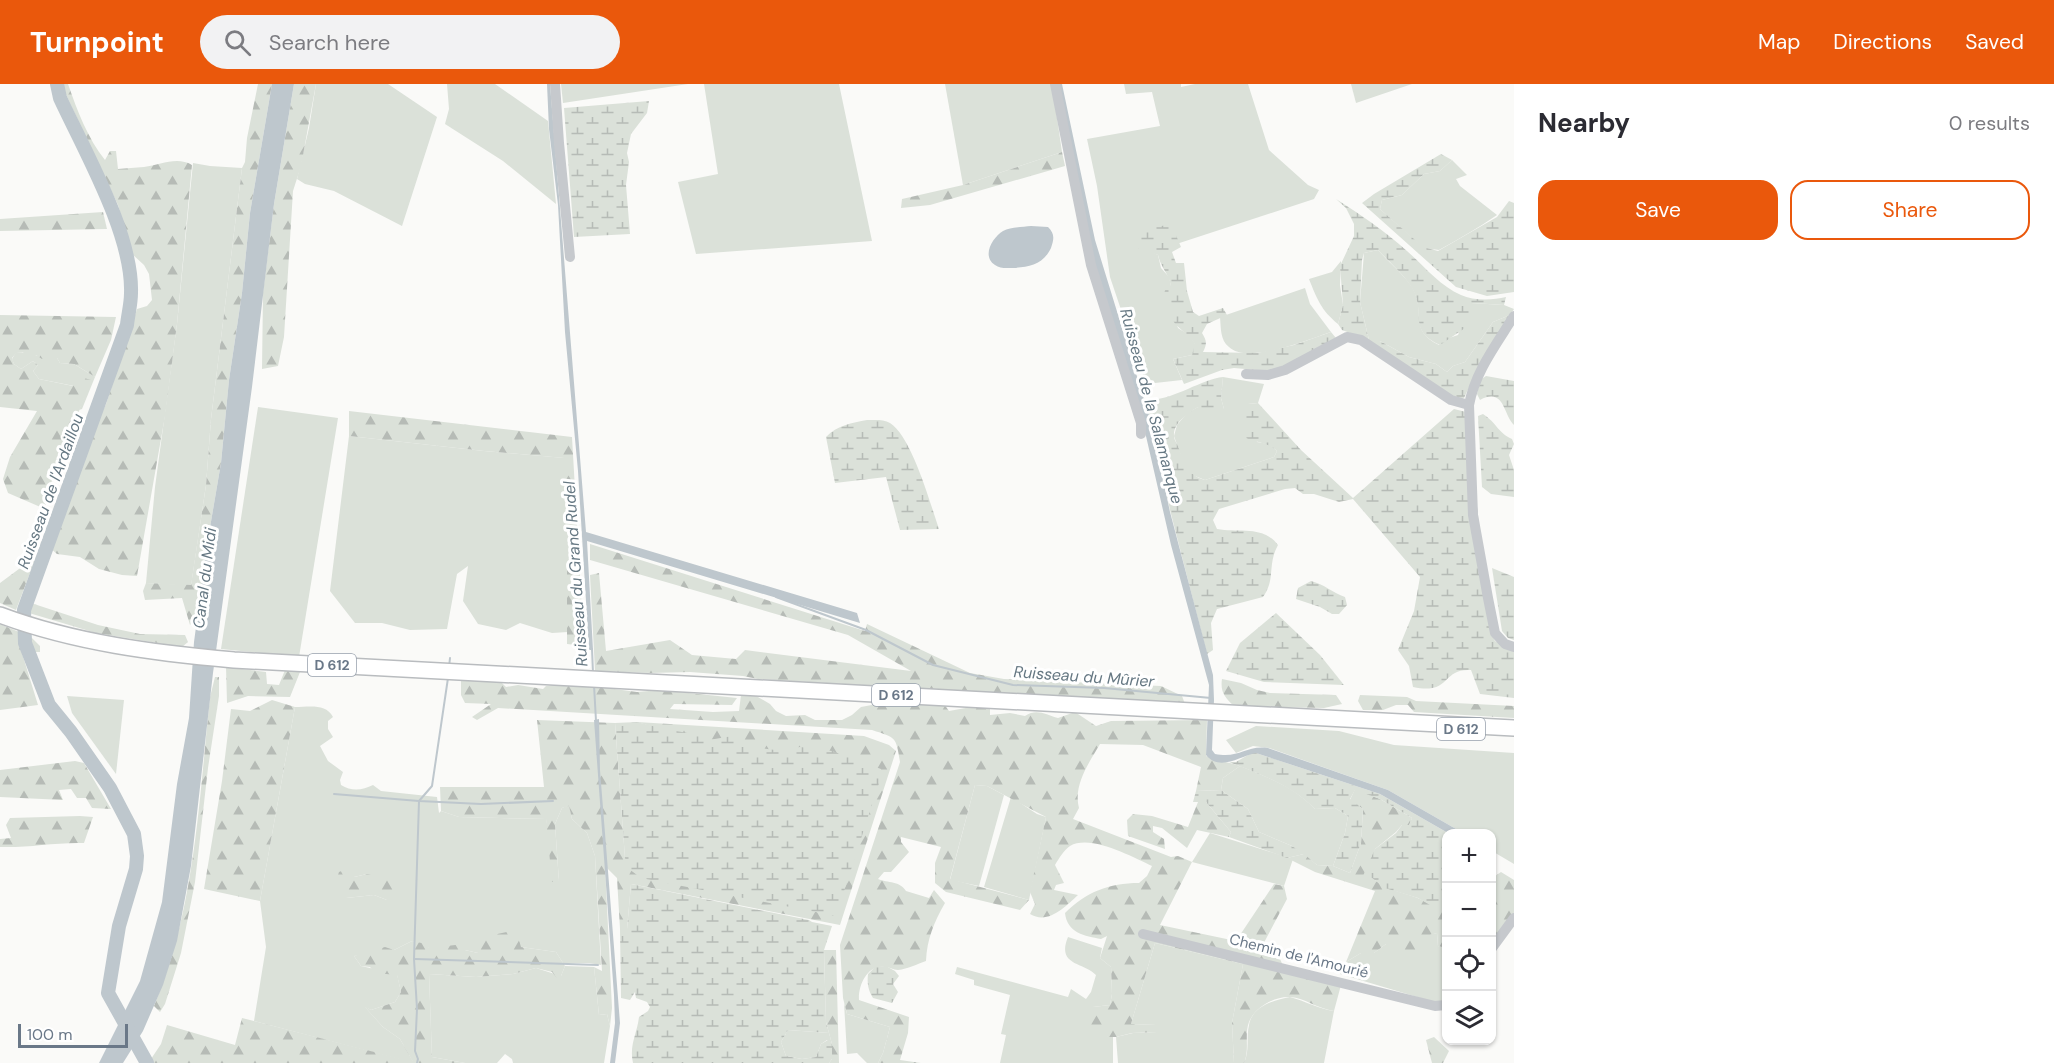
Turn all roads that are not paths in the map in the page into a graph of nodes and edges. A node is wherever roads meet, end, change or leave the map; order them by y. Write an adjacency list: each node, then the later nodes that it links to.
1 (555, 84): 3 (street)
2 (1055, 84): 7 (street)
3 (570, 257)
4 (1514, 316): 6 (street)
5 (1246, 374): 6 (street)
6 (1469, 405): 9 (street)
7 (1141, 434)
8 (11, 618): 10 (highway, D 612)
9 (1514, 647)
10 (1408, 723): 11 (highway, D 612); 12 (highway, D 612)
11 (1514, 727)
12 (1514, 736)
13 (1514, 918): 15 (street)
14 (1143, 934): 16 (street, Chemin de l'Amourié)
15 (1496, 941)
16 (1442, 1005)

